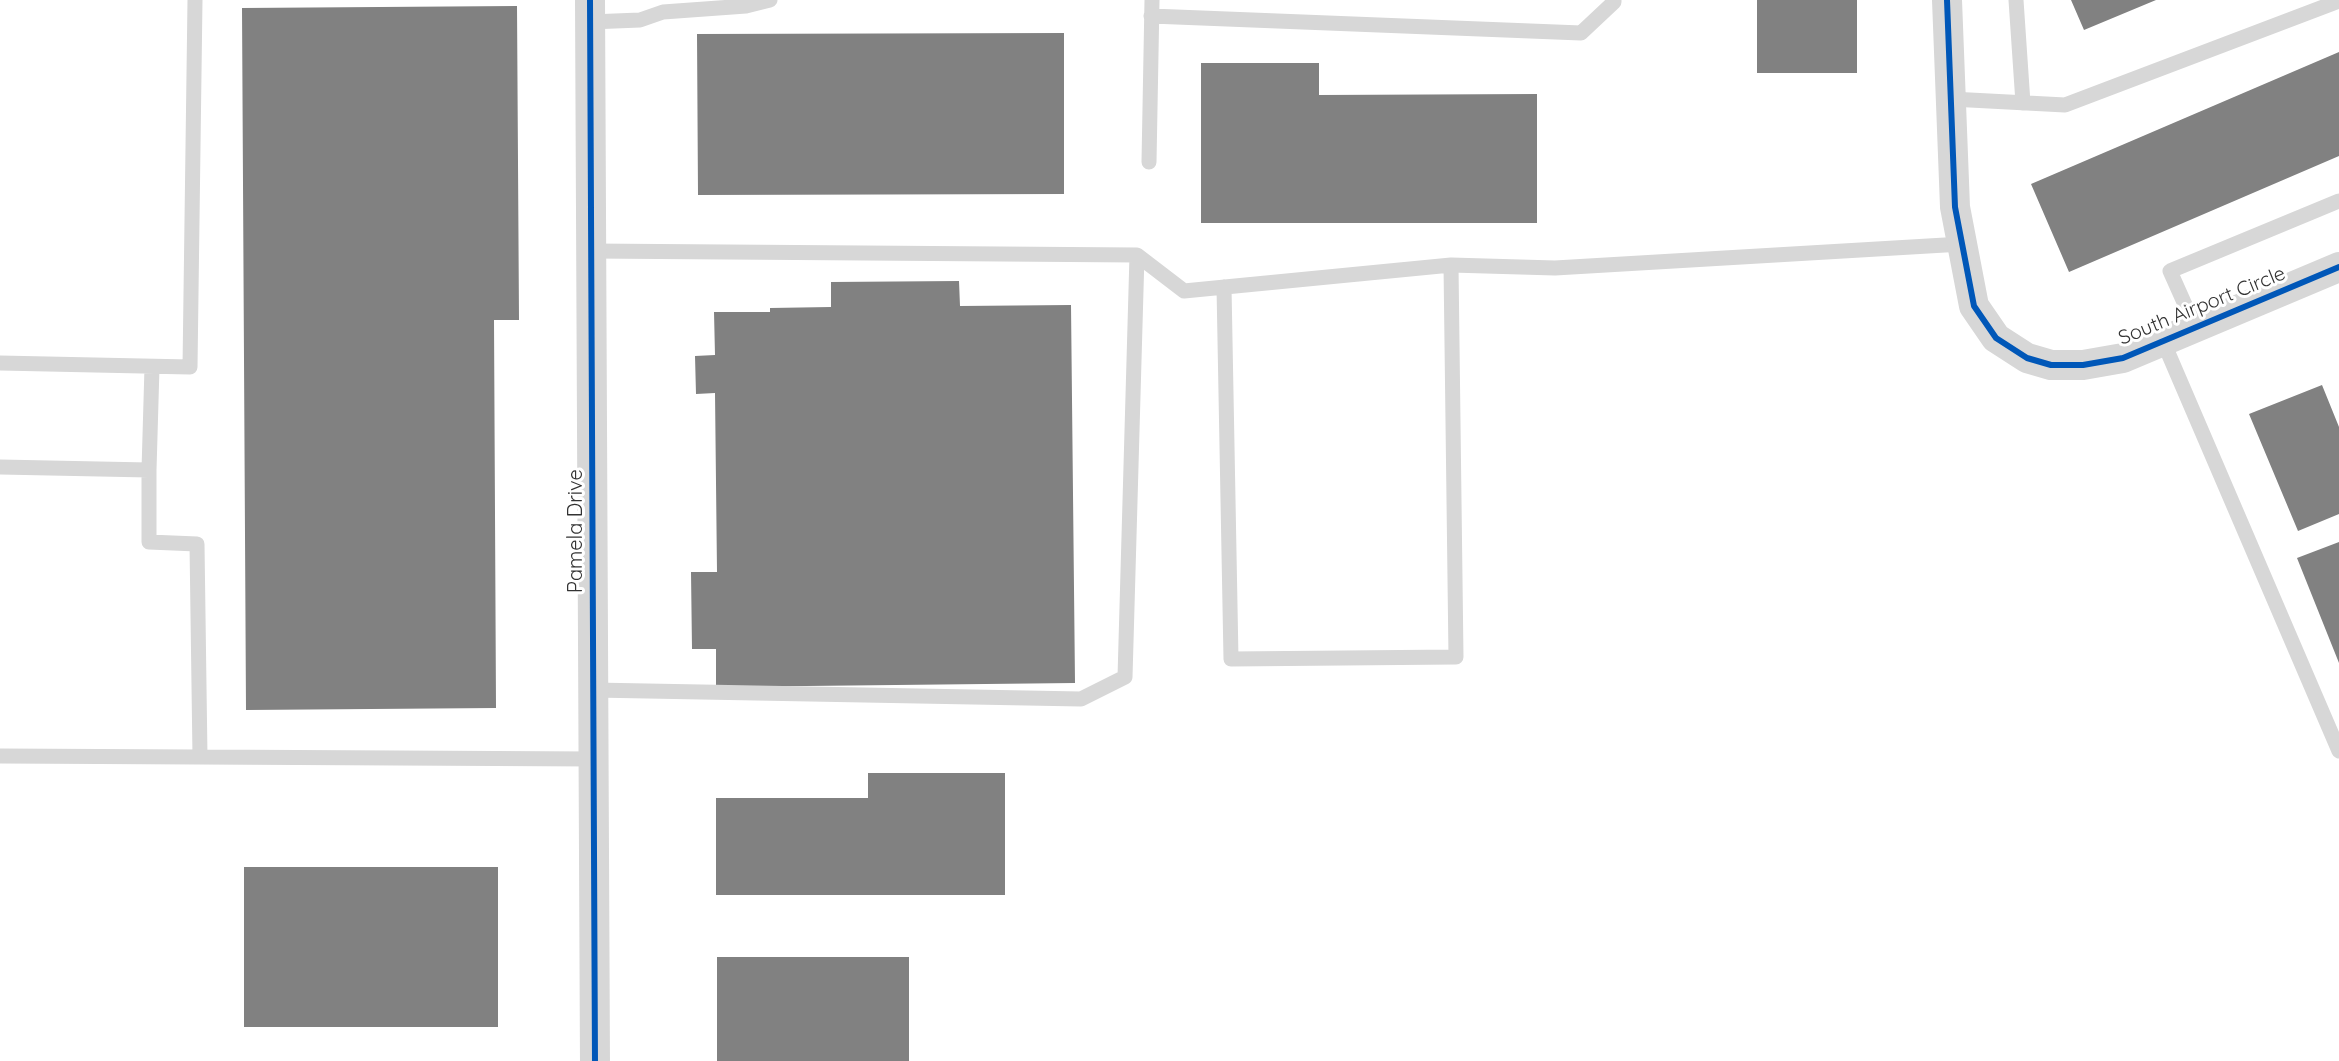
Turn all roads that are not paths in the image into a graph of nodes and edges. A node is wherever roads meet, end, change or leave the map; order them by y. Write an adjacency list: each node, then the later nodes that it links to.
1 (195, 0): 23 (lane)
2 (770, 0): 8 (lane)
3 (1152, 0): 9 (lane)
4 (1614, 0): 9 (lane)
5 (1947, 0): 10 (street, South Airport Circle)
6 (2016, 0): 11 (lane)
7 (2339, 1): 11 (lane)
8 (591, 11): 15 (street, Pamela Drive)
9 (1152, 16): 12 (lane)
10 (1951, 99): 11 (lane); 14 (street, South Airport Circle)
11 (2023, 103)
12 (1149, 162)
13 (2339, 201): 20 (lane)
14 (1962, 244): 17 (lane); 21 (street, South Airport Circle)
15 (591, 251): 16 (lane); 26 (street, Pamela Drive)
16 (1137, 255): 19 (lane); 26 (lane)
17 (1451, 264): 19 (lane); 19 (lane)
18 (2338, 269): 20 (street, South Airport Circle)
19 (1224, 287)
20 (2196, 327): 21 (street, South Airport Circle)
21 (2163, 341): 27 (lane)
22 (0, 363): 23 (lane)
23 (152, 367): 25 (lane)
24 (0, 467): 25 (lane)
25 (149, 470): 29 (lane)
26 (593, 690): 30 (street, Pamela Drive)
27 (2339, 751)
28 (0, 756): 29 (lane)
29 (200, 757): 30 (lane)
30 (594, 759): 31 (street, Pamela Drive)
31 (595, 1061)

